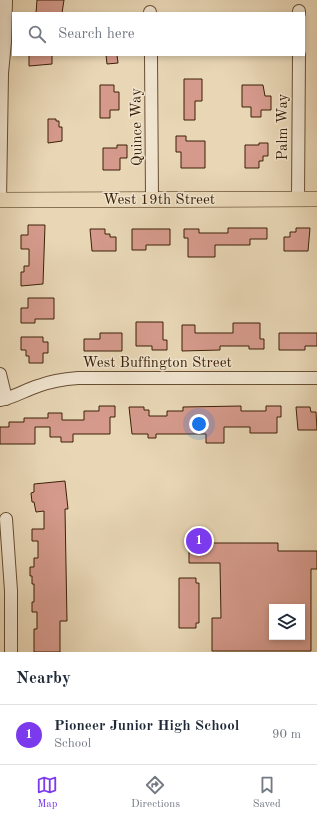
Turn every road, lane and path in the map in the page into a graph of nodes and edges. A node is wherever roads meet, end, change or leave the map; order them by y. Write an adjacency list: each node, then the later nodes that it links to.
1 (6, 0): 7 (street)
2 (151, 56): 4 (street, Quince Way)
3 (299, 56): 5 (street, Palm Way)
4 (152, 199): 5 (main road, West 19th Street); 7 (main road, West 19th Street)
5 (298, 199): 6 (main road, West 19th Street)
6 (317, 199)
7 (0, 200)
8 (0, 374): 10 (street)
9 (317, 378): 10 (street, West Buffington Street)
10 (3, 400)
11 (6, 519): 12 (street)
12 (11, 652)

